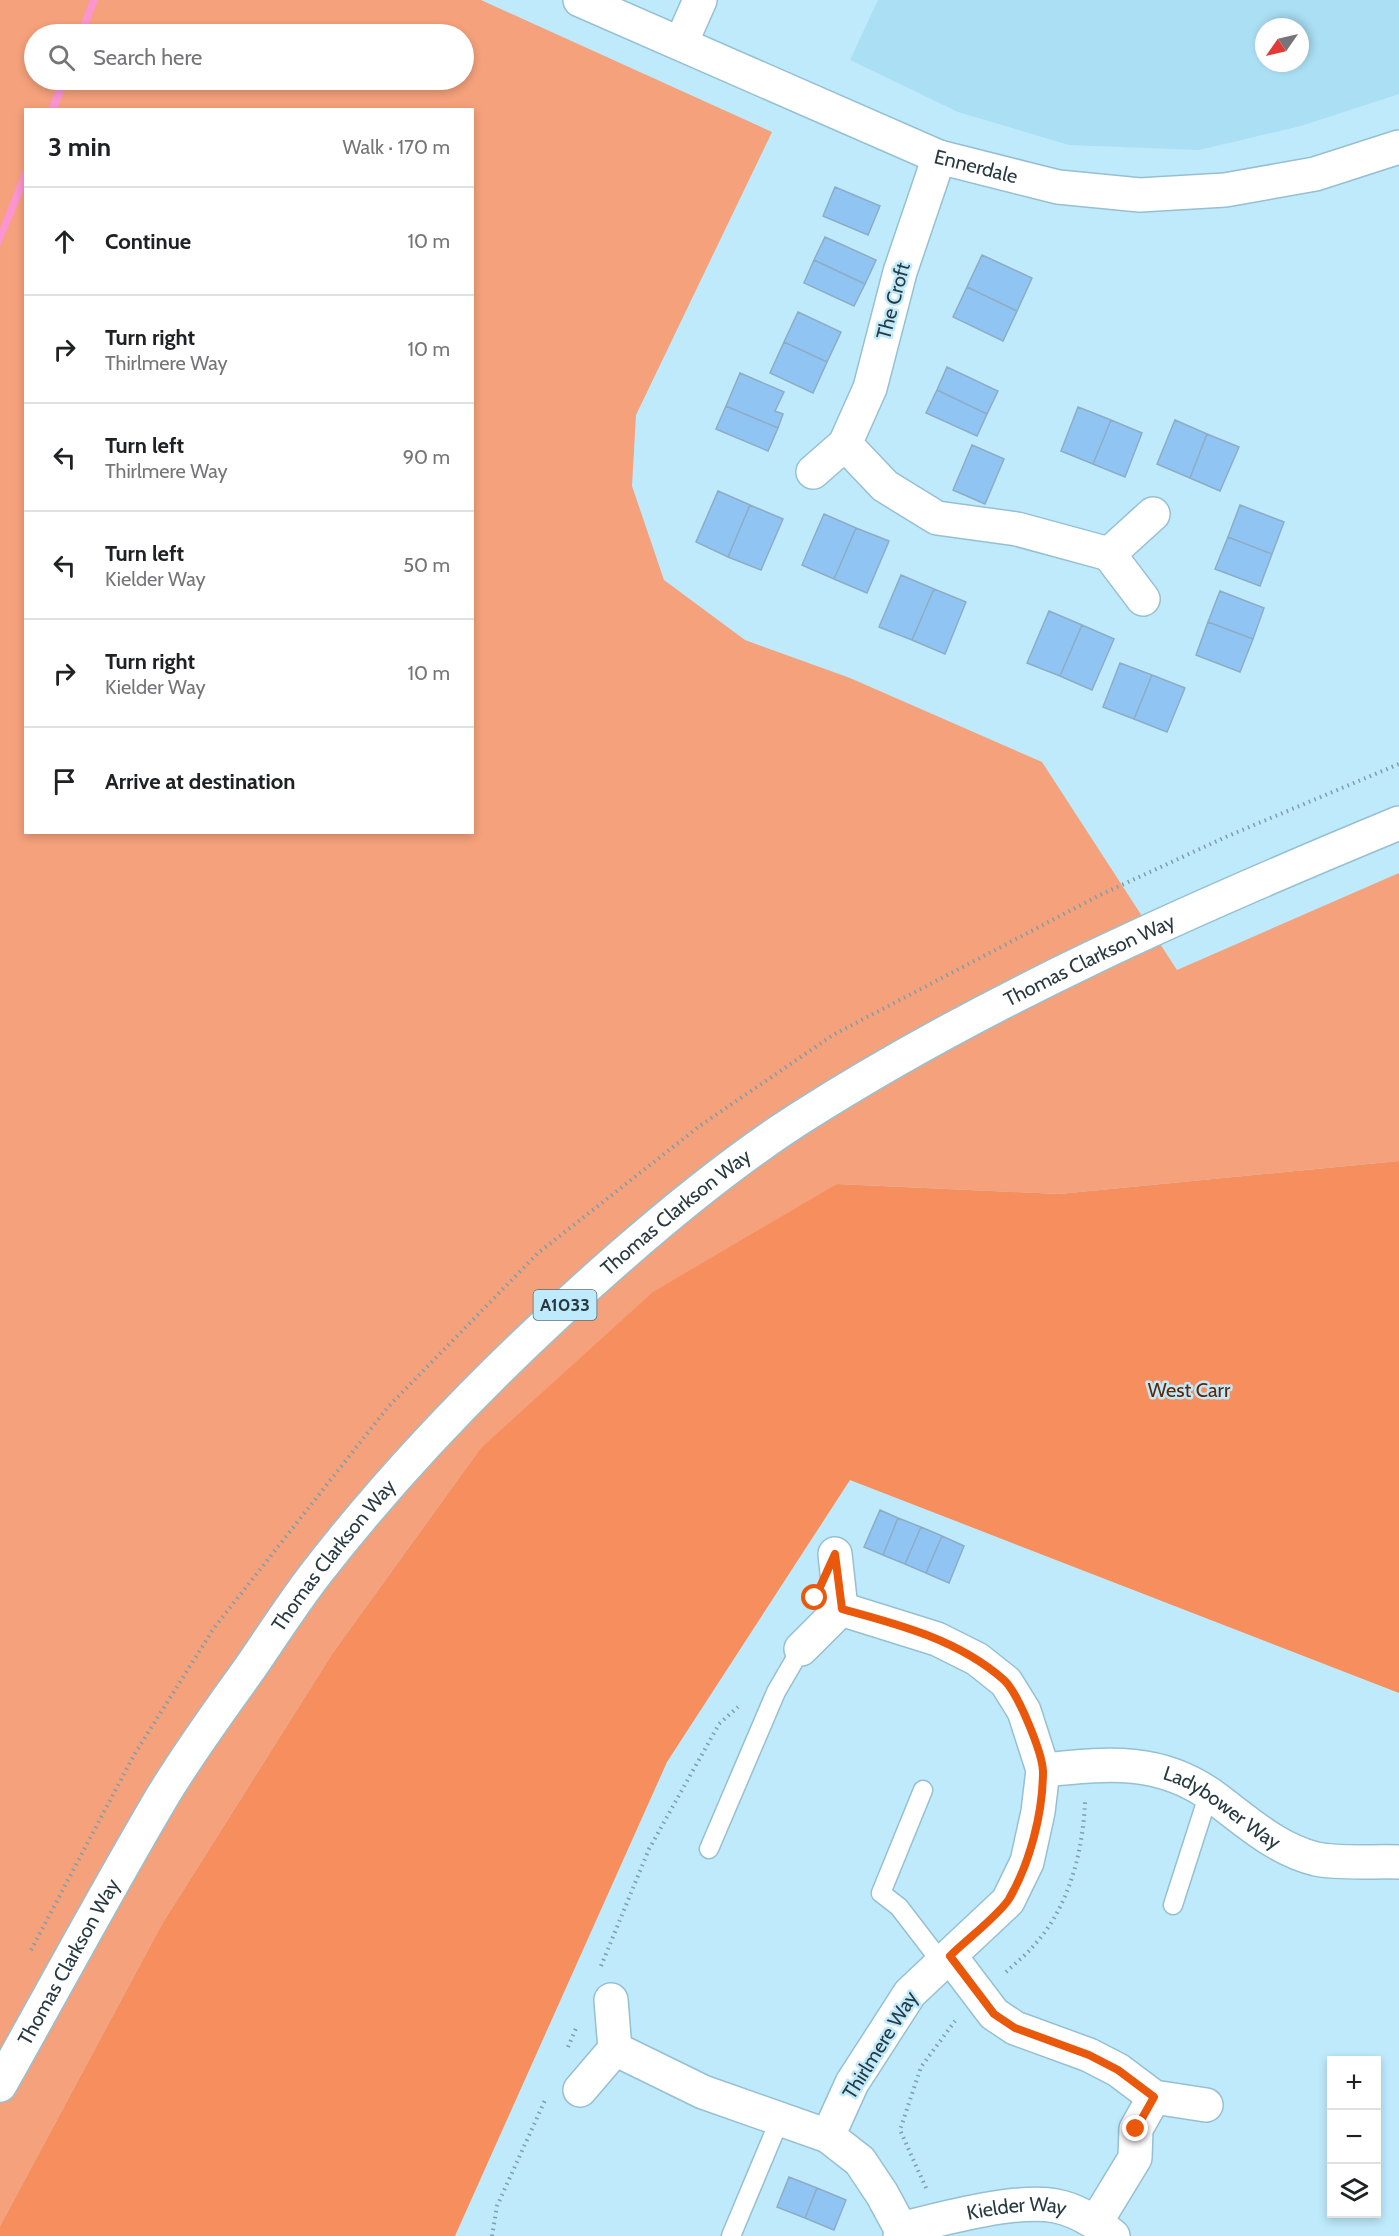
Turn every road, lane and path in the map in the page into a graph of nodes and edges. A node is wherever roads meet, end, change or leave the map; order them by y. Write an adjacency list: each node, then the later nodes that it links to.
1 (580, 0): 3 (main road, Ennerdale)
2 (700, 0): 3 (main road)
3 (681, 43): 5 (main road, Ennerdale)
4 (1399, 147): 5 (main road, Ennerdale)
5 (939, 157): 6 (main road, The Croft)
6 (845, 444): 7 (main road, The Croft); 9 (main road)
7 (813, 472)
8 (1153, 514): 9 (main road)
9 (1109, 554): 10 (main road)
10 (1143, 599)
11 (1399, 823): 28 (main road, Thomas Clarkson Way / A1033)
12 (835, 1554): 13 (main road)
13 (842, 1609): 14 (main road); 16 (main road, Thirlmere Way)
14 (801, 1649): 19 (lane)
15 (744, 1702): 23 (path)
16 (1043, 1770): 18 (main road, Ladybower Way); 22 (main road, Thirlmere Way)
17 (924, 1790): 22 (lane)
18 (1209, 1793): 20 (main road, Ladybower Way); 21 (lane)
19 (709, 1849)
20 (1399, 1862)
21 (1173, 1905)
22 (946, 1959): 30 (main road); 33 (main road, Thirlmere Way)
23 (600, 1969)
24 (611, 2000): 26 (main road)
25 (578, 2024): 27 (path)
26 (615, 2049): 29 (main road); 32 (main road)
27 (564, 2057)
28 (0, 2085)
29 (565, 2090): 36 (path)
30 (1154, 2097): 31 (main road); 34 (main road, Kielder Way)
31 (1206, 2105)
32 (780, 2119): 33 (main road); 37 (lane)
33 (828, 2136): 35 (main road)
34 (1104, 2229): 35 (main road, Kielder Way)
35 (900, 2233)
36 (492, 2236)
37 (731, 2236)

